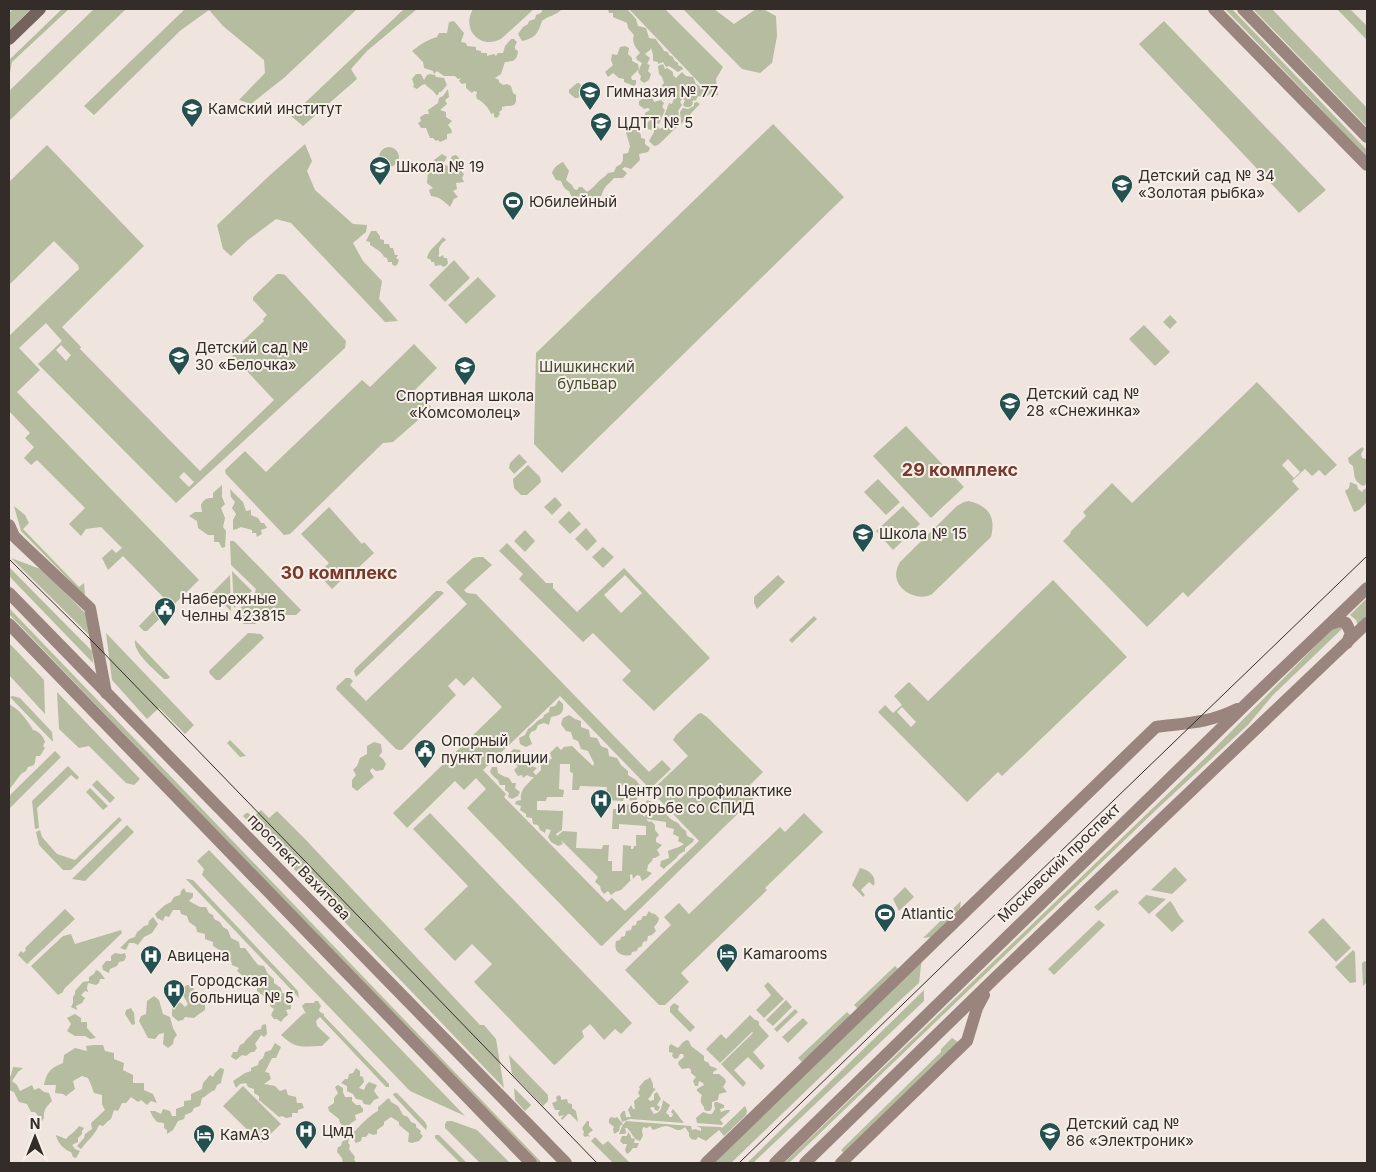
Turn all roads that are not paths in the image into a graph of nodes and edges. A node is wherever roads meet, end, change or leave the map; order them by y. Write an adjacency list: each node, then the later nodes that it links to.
1 (40, 9): 4 (main road)
2 (1214, 9): 6 (main road)
3 (1243, 9): 5 (main road)
4 (9, 39)
5 (1367, 138)
6 (1367, 165)
7 (10, 533): 16 (main road)
8 (1367, 588): 12 (main road, Московский проспект)
9 (9, 593): 16 (main road, проспект Вахитова)
10 (1367, 623): 14 (main road)
11 (9, 624): 15 (main road)
12 (1330, 624): 14 (main road); 17 (main road, Московский проспект)
13 (9, 636): 15 (main road)
14 (1346, 643): 18 (main road)
15 (31, 646): 19 (main road)
16 (106, 693): 20 (main road, проспект Вахитова)
17 (1245, 705): 21 (main road); 22 (main road, Московский проспект)
18 (996, 977): 23 (main road); 24 (main road)
19 (531, 1163)
20 (566, 1163)
21 (706, 1163)
22 (775, 1163)
23 (805, 1163)
24 (841, 1163)

